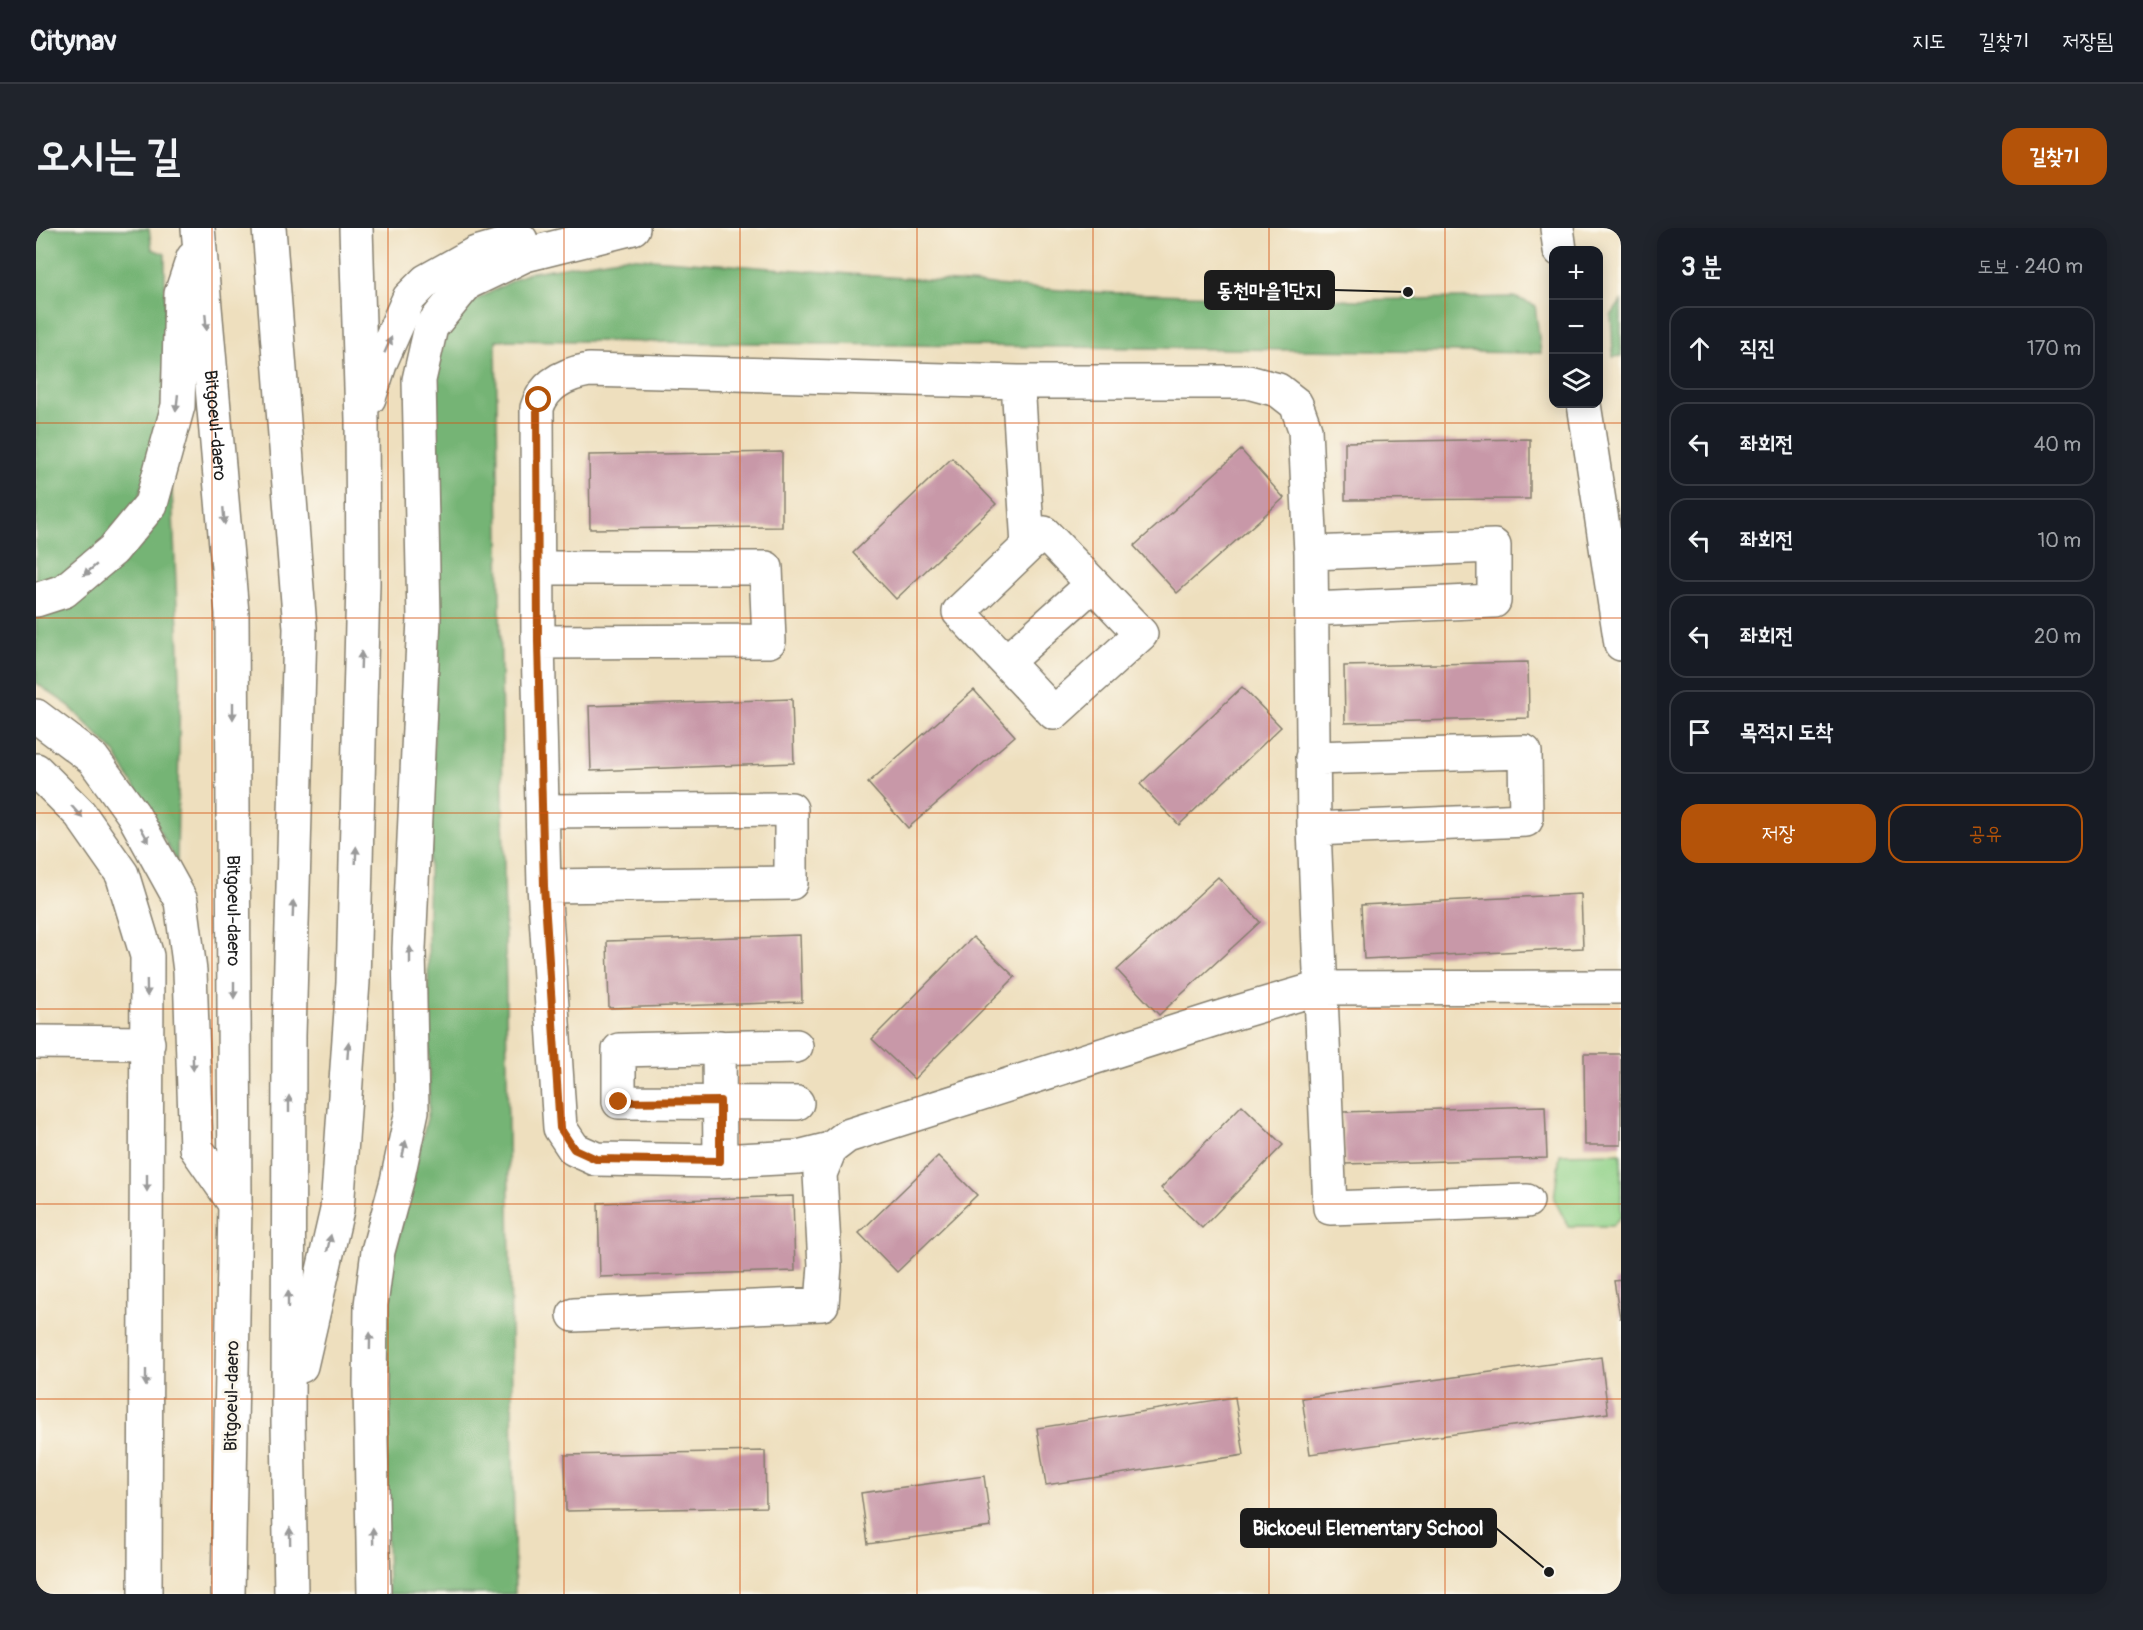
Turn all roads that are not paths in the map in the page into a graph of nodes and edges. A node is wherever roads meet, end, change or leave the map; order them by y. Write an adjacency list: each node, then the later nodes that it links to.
1 (356, 228): 9 (main road)
2 (634, 228): 9 (main road, one-way to 2); 43 (main road, one-way to 2)
3 (1557, 228): 6 (main road)
4 (198, 235): 15 (main road, one-way to 15); 37 (main road, Bitgoeul-daero, one-way to 37)
5 (270, 236): 39 (main road, one-way to 5)
6 (1559, 246)
7 (1018, 382): 10 (main road); 11 (main road); 13 (main road)
8 (1585, 408): 12 (main road)
9 (362, 420): 39 (main road, one-way to 9)
10 (1028, 546): 14 (main road); 19 (main road)
11 (1311, 553): 16 (main road); 16 (main road)
12 (1615, 562): 18 (main road)
13 (537, 568): 17 (main road); 17 (main road)
14 (1093, 584): 19 (main road); 19 (main road)
15 (36, 600)
16 (1312, 609): 21 (main road)
17 (538, 642): 23 (main road)
18 (1621, 644)
19 (1006, 662)
20 (36, 716): 37 (main road, one-way to 37)
21 (1312, 759): 24 (main road); 24 (main road)
22 (36, 770): 29 (main road, one-way to 29)
23 (543, 811): 25 (main road); 25 (main road)
24 (1314, 829): 27 (main road)
25 (544, 886): 35 (main road)
26 (1621, 987): 27 (main road)
27 (1320, 988): 34 (main road); 36 (main road)
28 (36, 1042): 29 (main road)
29 (148, 1043): 40 (main road, one-way to 40)
30 (796, 1046): 31 (main road)
31 (719, 1047): 32 (main road); 32 (main road)
32 (720, 1101): 33 (main road); 35 (main road)
33 (796, 1103)
34 (830, 1149): 35 (main road); 38 (main road)
35 (720, 1161)
36 (1527, 1201)
37 (236, 1204): 41 (main road, Bitgoeul-daero)
38 (574, 1315)
39 (288, 1423): 42 (main road, one-way to 39)
40 (145, 1594)
41 (228, 1594)
42 (291, 1594)
43 (374, 1594)

